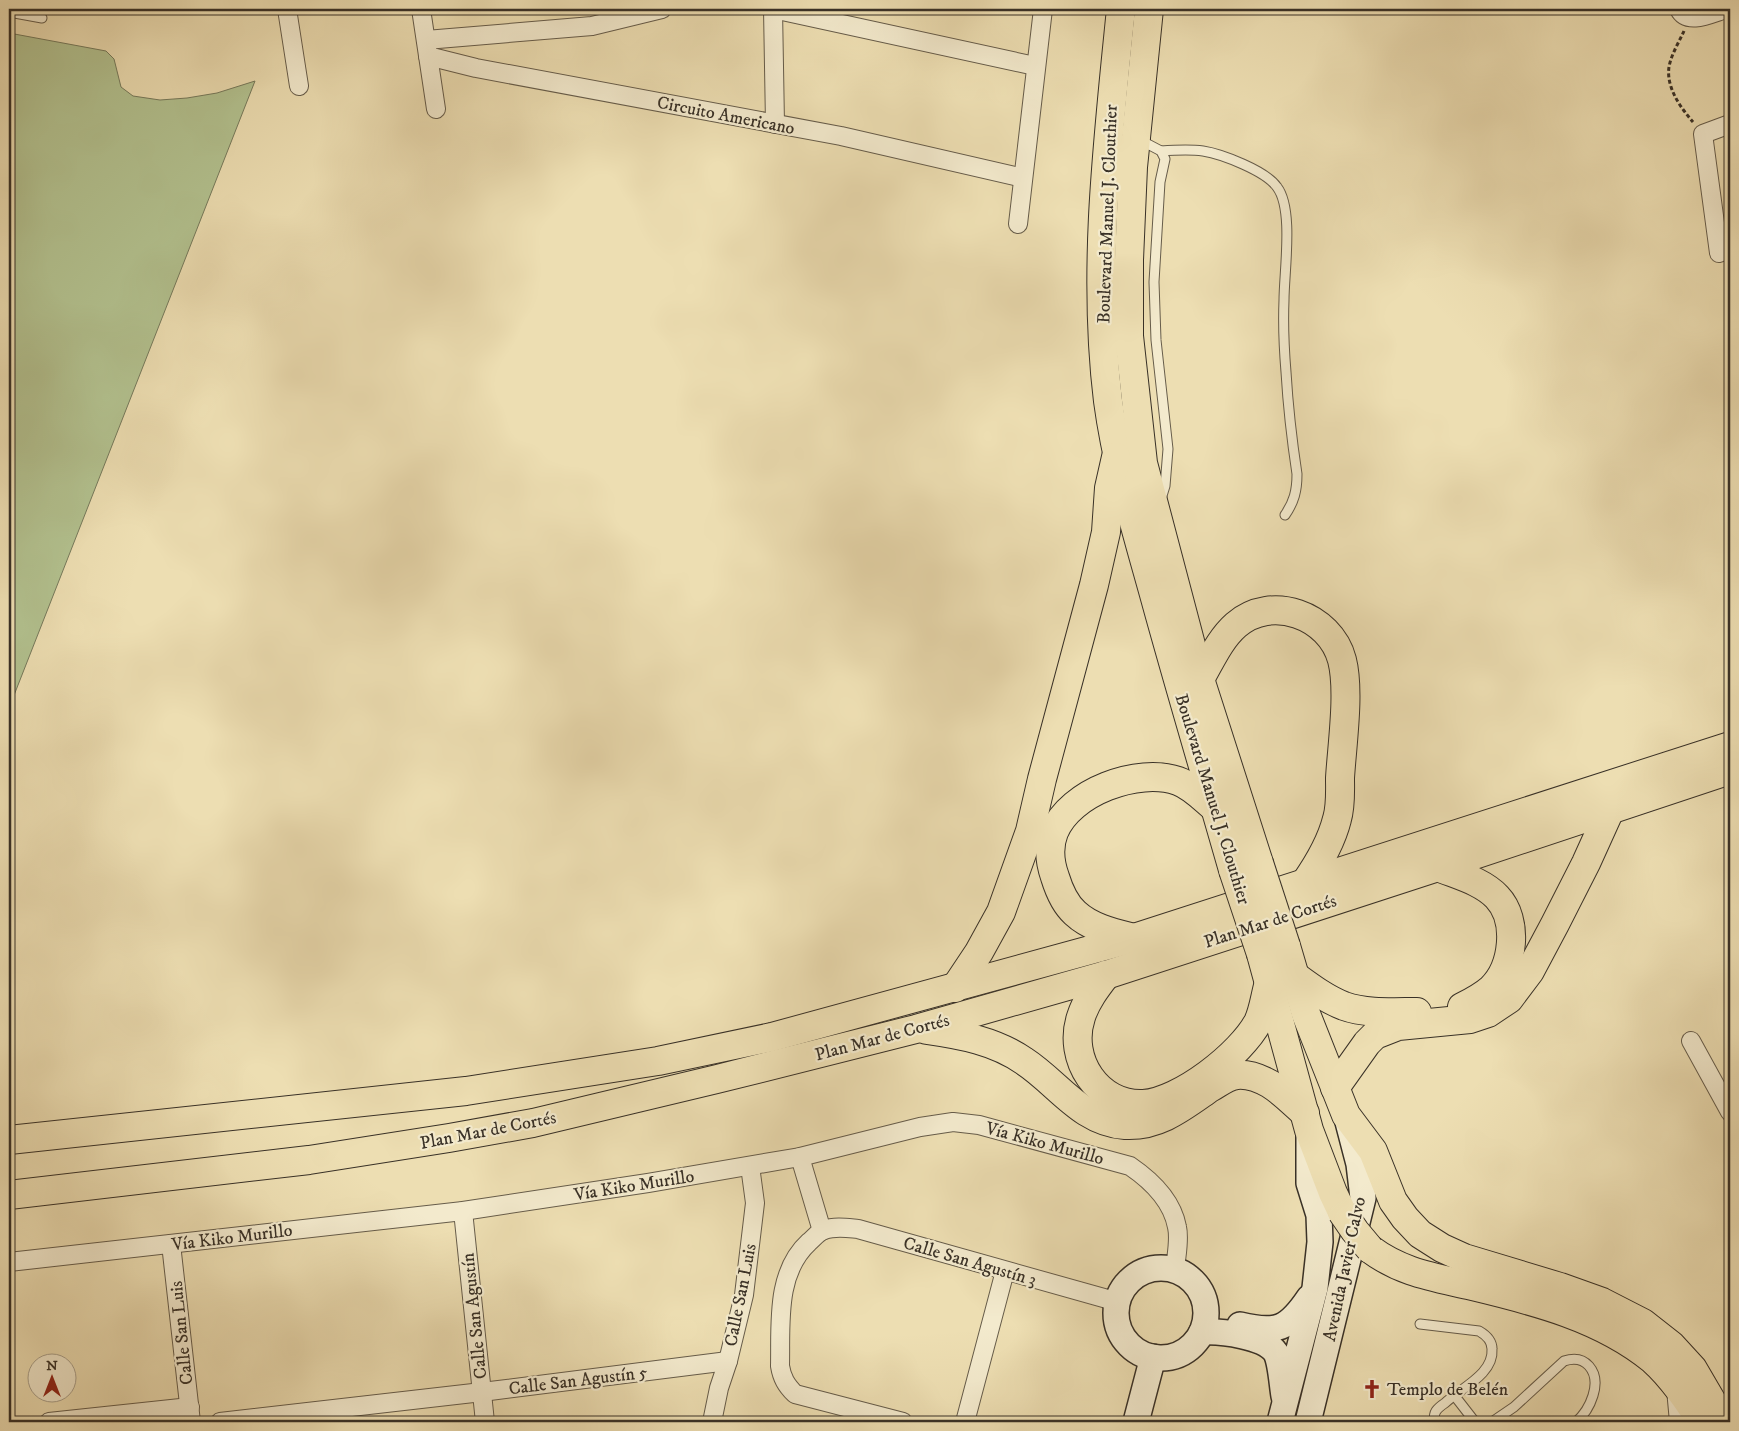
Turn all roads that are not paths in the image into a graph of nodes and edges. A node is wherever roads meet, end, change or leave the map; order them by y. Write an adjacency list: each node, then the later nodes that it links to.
1 (286, 9): 14 (street)
2 (421, 9): 12 (street)
3 (662, 9): 12 (street)
4 (773, 9): 13 (street); 16 (street)
5 (1043, 9): 13 (street)
6 (1121, 9): 23 (main road, Boulevard Manuel J. Clouthier)
7 (1149, 9): 18 (main road, Boulevard Manuel J. Clouthier)
8 (1726, 9): 10 (street)
9 (9, 12): 11 (lane)
10 (1684, 13)
11 (42, 18)
12 (427, 48): 15 (street); 16 (street, Circuito Americano)
13 (1036, 66): 20 (street)
14 (299, 86)
15 (436, 109)
16 (775, 124): 20 (street, Circuito Americano)
17 (1730, 124): 22 (street)
18 (1136, 138): 19 (lane); 24 (main road, Boulevard Manuel J. Clouthier)
19 (1161, 151): 24 (lane); 25 (lane)
20 (1023, 178): 21 (street)
21 (1018, 224)
22 (1722, 242)
23 (1116, 456): 29 (main road, Boulevard Manuel J. Clouthier); 37 (main road)
24 (1156, 513): 26 (main road, Boulevard Manuel J. Clouthier)
25 (1285, 515)
26 (1200, 679): 32 (main road); 35 (main road, Boulevard Manuel J. Clouthier, bridge)
27 (1730, 746): 32 (main road, Plan Mar de Cortés)
28 (1730, 770): 30 (main road, Plan Mar de Cortés)
29 (1215, 808): 33 (main road); 36 (main road, Boulevard Manuel J. Clouthier, bridge)
30 (1610, 810): 31 (main road, Plan Mar de Cortés); 40 (main road)
31 (1438, 867): 34 (main road, Plan Mar de Cortés); 35 (main road)
32 (1305, 883): 33 (main road, Plan Mar de Cortés)
33 (1134, 938): 37 (main road, Plan Mar de Cortés)
34 (1106, 974): 36 (main road); 38 (main road, Plan Mar de Cortés)
35 (1295, 976): 40 (main road, Boulevard Manuel J. Clouthier)
36 (1268, 986): 43 (main road, Boulevard Manuel J. Clouthier)
37 (955, 988): 44 (main road, Plan Mar de Cortés)
38 (916, 1029): 43 (main road); 47 (main road, Plan Mar de Cortés)
39 (1691, 1041): 41 (street)
40 (1335, 1088): 42 (main road, Boulevard Manuel J. Clouthier)
41 (1730, 1112)
42 (1346, 1115): 72 (street, Avenida Javier Calvo); 79 (main road, Boulevard Manuel J. Clouthier)
43 (1307, 1121): 54 (street, Avenida Javier Calvo); 60 (main road, Boulevard Manuel J. Clouthier, bridge)
44 (9, 1140)
45 (800, 1156): 46 (street, Vía Kiko Murillo); 49 (street); 52 (street, Vía Kiko Murillo)
46 (750, 1166): 48 (street, Vía Kiko Murillo); 59 (street, Calle San Luis)
47 (9, 1195)
48 (463, 1211): 50 (street, Vía Kiko Murillo); 61 (street, Calle San Agustín)
49 (822, 1231): 53 (street, Calle San Agustín 3); 69 (street)
50 (172, 1244): 51 (street, Vía Kiko Murillo); 64 (street, Calle San Luis)
51 (9, 1262)
52 (1175, 1270): 55 (street); 57 (street)
53 (1005, 1272): 55 (street, Calle San Agustín 3); 70 (street)
54 (1316, 1288): 57 (street); 63 (street, Avenida Javier Calvo)
55 (1118, 1302): 58 (street)
56 (1420, 1324): 62 (lane)
57 (1204, 1325): 58 (street); 63 (street)
58 (1154, 1357): 71 (street)
59 (728, 1361): 61 (street, Calle San Agustín 5); 68 (street, Calle San Luis)
60 (1676, 1386): 77 (street); 78 (main road, Boulevard Manuel J. Clouthier)
61 (482, 1392): 66 (street, Calle San Agustín 5); 67 (street, Calle San Agustín)
62 (1454, 1395): 73 (lane); 74 (lane)
63 (1283, 1413)
64 (191, 1414): 65 (street)
65 (49, 1422)
66 (220, 1422)
67 (485, 1422)
68 (712, 1422)
69 (904, 1422)
70 (965, 1422)
71 (1136, 1422)
72 (1308, 1422)
73 (1434, 1422)
74 (1475, 1422)
75 (1492, 1422): 76 (lane)
76 (1576, 1422)
77 (1679, 1422)
78 (1702, 1422)
79 (1724, 1422)

